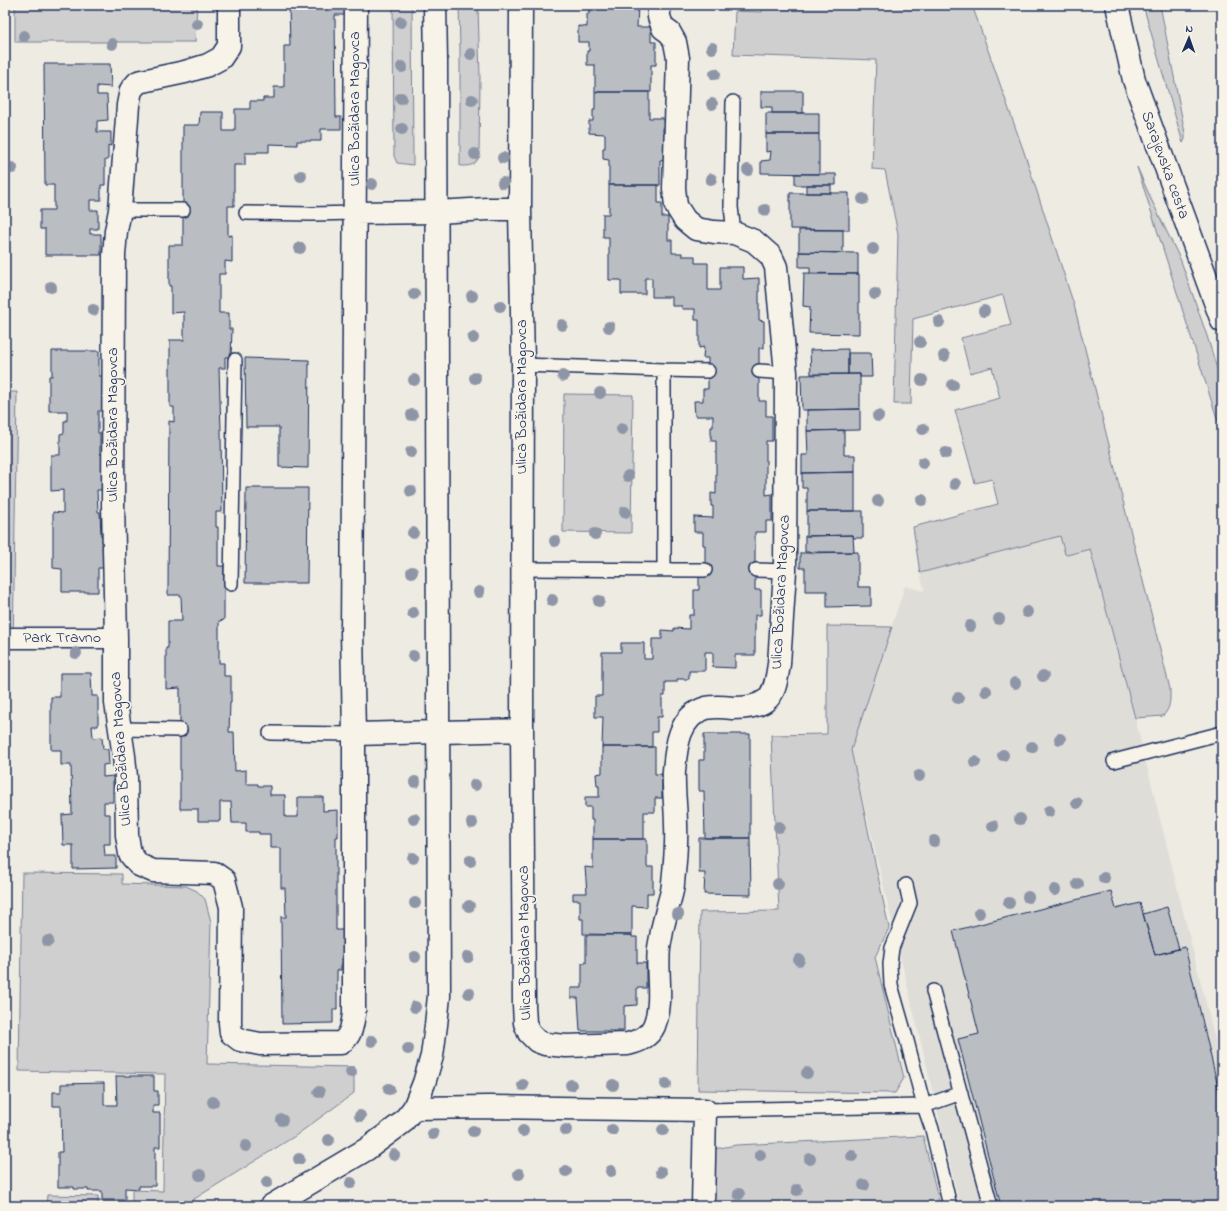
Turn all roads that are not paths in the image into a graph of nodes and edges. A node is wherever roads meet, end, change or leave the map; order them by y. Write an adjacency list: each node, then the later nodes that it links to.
1 (229, 5): 9 (street, Ulica Božidara Magovca)
2 (356, 5): 13 (street, Ulica Božidara Magovca)
3 (435, 5): 11 (street)
4 (521, 5): 8 (street, Ulica Božidara Magovca)
5 (659, 5): 14 (street, Ulica Božidara Magovca)
6 (1116, 5): 15 (street, Sarajevska cesta)
7 (733, 102): 14 (lane)
8 (520, 209): 11 (street); 17 (street, Ulica Božidara Magovca)
9 (120, 210): 10 (lane); 29 (street, Ulica Božidara Magovca)
10 (183, 210)
11 (437, 212): 13 (street); 33 (street)
12 (246, 213): 13 (lane)
13 (355, 213): 36 (street, Ulica Božidara Magovca)
14 (734, 233): 21 (street, Ulica Božidara Magovca)
15 (1222, 321)
16 (235, 360): 27 (lane)
17 (523, 365): 18 (lane); 22 (street, Ulica Božidara Magovca)
18 (664, 370): 19 (lane); 23 (lane)
19 (708, 371)
20 (759, 371): 21 (lane)
21 (786, 373): 26 (street, Ulica Božidara Magovca)
22 (522, 569): 23 (lane); 32 (street, Ulica Božidara Magovca)
23 (664, 570): 24 (lane)
24 (705, 570)
25 (756, 570): 26 (lane)
26 (785, 571): 32 (street, Ulica Božidara Magovca)
27 (230, 584)
28 (6, 638): 29 (street, Park Travno)
29 (116, 638): 30 (street, Ulica Božidara Magovca)
30 (120, 729): 31 (lane); 36 (street, Ulica Božidara Magovca)
31 (180, 730)
32 (522, 730): 33 (street)
33 (438, 732): 36 (street); 42 (street)
34 (270, 733): 36 (lane)
35 (1222, 733): 37 (lane)
36 (354, 734)
37 (1114, 761)
38 (906, 884): 41 (lane)
39 (933, 991): 40 (lane)
40 (961, 1094): 41 (lane); 47 (lane)
41 (924, 1106): 43 (lane); 46 (lane)
42 (414, 1108): 43 (street); 44 (street)
43 (705, 1110): 45 (street)
44 (271, 1206)
45 (703, 1206)
46 (950, 1206)
47 (991, 1206)

